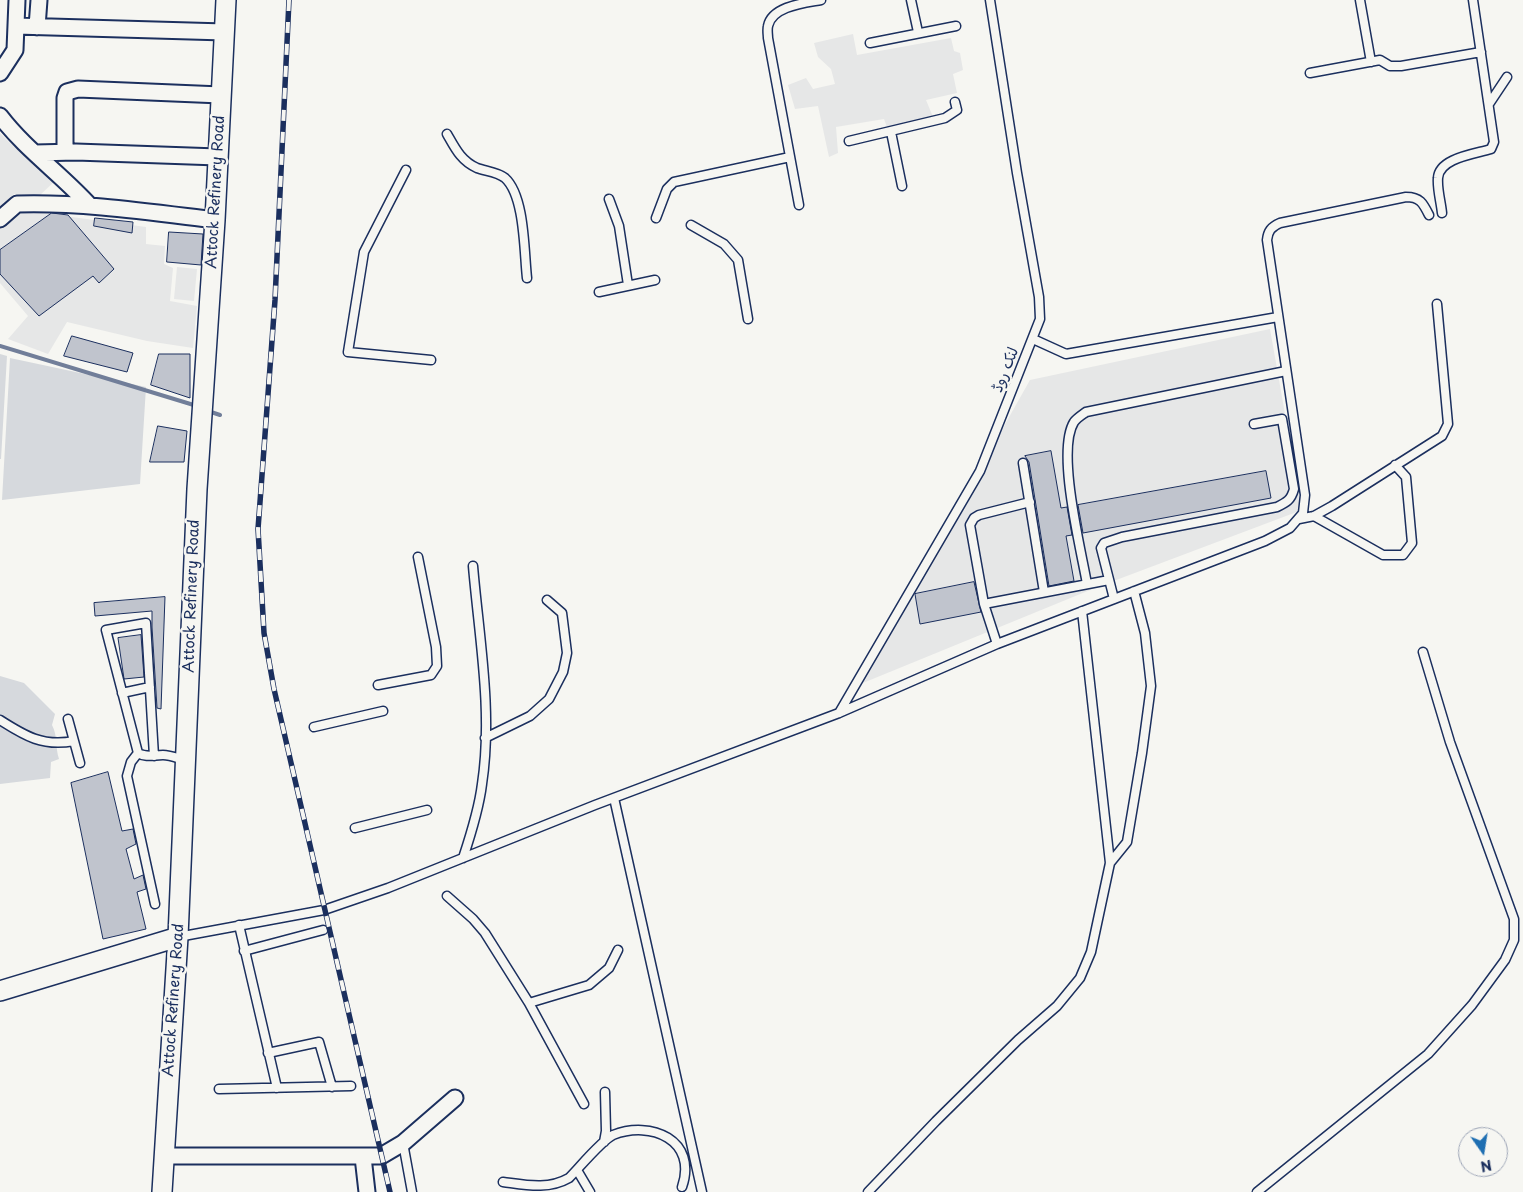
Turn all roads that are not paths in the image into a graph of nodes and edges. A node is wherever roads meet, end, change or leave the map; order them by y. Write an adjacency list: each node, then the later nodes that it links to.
1 (17, 0): 9 (street)
2 (39, 0): 11 (street)
3 (226, 0): 12 (street, Attock Refinery Road)
4 (821, 0): 30 (lane)
5 (912, 0): 13 (lane)
6 (990, 0): 49 (lane, لنک روڈ)
7 (1360, 0): 16 (lane)
8 (1473, 0): 15 (lane)
9 (16, 26): 11 (street); 17 (street)
10 (956, 26): 13 (lane)
11 (37, 27): 12 (street)
12 (225, 32): 20 (street, Attock Refinery Road)
13 (918, 32): 14 (lane)
14 (870, 43)
15 (1481, 52): 16 (lane); 22 (lane)
16 (1371, 62): 18 (lane)
17 (0, 73)
18 (1310, 73)
19 (1507, 77): 22 (lane)
20 (221, 95): 27 (street); 29 (street, Attock Refinery Road)
21 (955, 102): 24 (lane)
22 (1488, 104): 37 (lane)
23 (0, 116): 28 (street)
24 (891, 132): 26 (lane); 32 (lane)
25 (447, 134): 42 (lane)
26 (850, 141)
27 (64, 152): 28 (street); 29 (street)
28 (35, 153): 35 (street)
29 (218, 157): 40 (street, Attock Refinery Road)
30 (790, 157): 34 (lane); 38 (lane)
31 (406, 170): 50 (lane)
32 (902, 186)
33 (609, 199): 44 (lane)
34 (799, 205)
35 (90, 206): 39 (street); 40 (street)
36 (1429, 214): 47 (lane)
37 (1442, 214)
38 (656, 218)
39 (0, 219)
40 (215, 220): 82 (street, Attock Refinery Road)
41 (691, 224): 48 (lane)
42 (527, 278)
43 (655, 280): 44 (lane)
44 (628, 285): 45 (lane)
45 (599, 292)
46 (1437, 304): 54 (lane)
47 (1278, 318): 49 (lane); 51 (lane)
48 (748, 319)
49 (1033, 339): 74 (lane, لنک روڈ)
50 (431, 360)
51 (1286, 370): 57 (lane); 61 (lane)
52 (1254, 424): 60 (lane)
53 (1023, 463): 55 (lane)
54 (1396, 465): 56 (lane); 56 (lane)
55 (1030, 502): 63 (lane); 66 (lane)
56 (1314, 516): 57 (lane)
57 (1298, 518): 62 (lane)
58 (418, 557): 70 (lane)
59 (473, 566): 78 (lane)
60 (1109, 580): 61 (lane); 64 (lane)
61 (1087, 584): 63 (lane)
62 (1134, 591): 64 (lane); 88 (lane)
63 (1044, 592): 66 (lane)
64 (1114, 598): 67 (lane)
65 (547, 600): 78 (lane)
66 (984, 604): 68 (lane)
67 (1082, 610): 68 (lane); 88 (lane)
68 (997, 644): 74 (lane)
69 (1423, 652): 119 (lane)
70 (378, 684)
71 (150, 687): 72 (lane); 72 (lane); 81 (lane)
72 (122, 693): 80 (lane)
73 (383, 711): 77 (lane)
74 (839, 713): 84 (lane)
75 (68, 719): 79 (lane)
76 (0, 720): 79 (lane)
77 (314, 727)
78 (485, 738): 87 (lane)
79 (74, 741): 83 (lane)
80 (138, 753): 81 (lane); 90 (lane)
81 (154, 756): 82 (lane)
82 (185, 760): 93 (street, Attock Refinery Road)
83 (80, 763)
84 (614, 798): 87 (lane); 117 (lane)
85 (427, 810): 86 (lane)
86 (355, 828)
87 (463, 858): 91 (lane)
88 (1110, 864): 118 (lane)
89 (447, 896): 97 (lane)
90 (155, 904)
91 (239, 925): 93 (lane); 95 (lane)
92 (323, 930): 95 (lane)
93 (178, 937): 96 (street); 108 (street, Attock Refinery Road)
94 (618, 950): 97 (lane)
95 (244, 951): 98 (lane)
96 (0, 991)
97 (529, 1002): 105 (lane)
98 (268, 1053): 99 (lane); 102 (lane)
99 (332, 1086): 100 (lane); 102 (lane)
100 (351, 1086)
101 (219, 1088): 102 (lane)
102 (277, 1088)
103 (605, 1092): 106 (lane)
104 (455, 1098): 107 (street)
105 (584, 1104)
106 (604, 1142): 110 (lane); 112 (lane)
107 (403, 1143): 109 (street); 115 (lane)
108 (164, 1156): 109 (street); 113 (street, Attock Refinery Road)
109 (363, 1157): 114 (street)
110 (577, 1170): 111 (lane); 116 (lane)
111 (503, 1182)
112 (682, 1187)
113 (162, 1192)
114 (367, 1192)
115 (412, 1192)
116 (590, 1192)
117 (702, 1192)
118 (868, 1192)
119 (1257, 1192)

